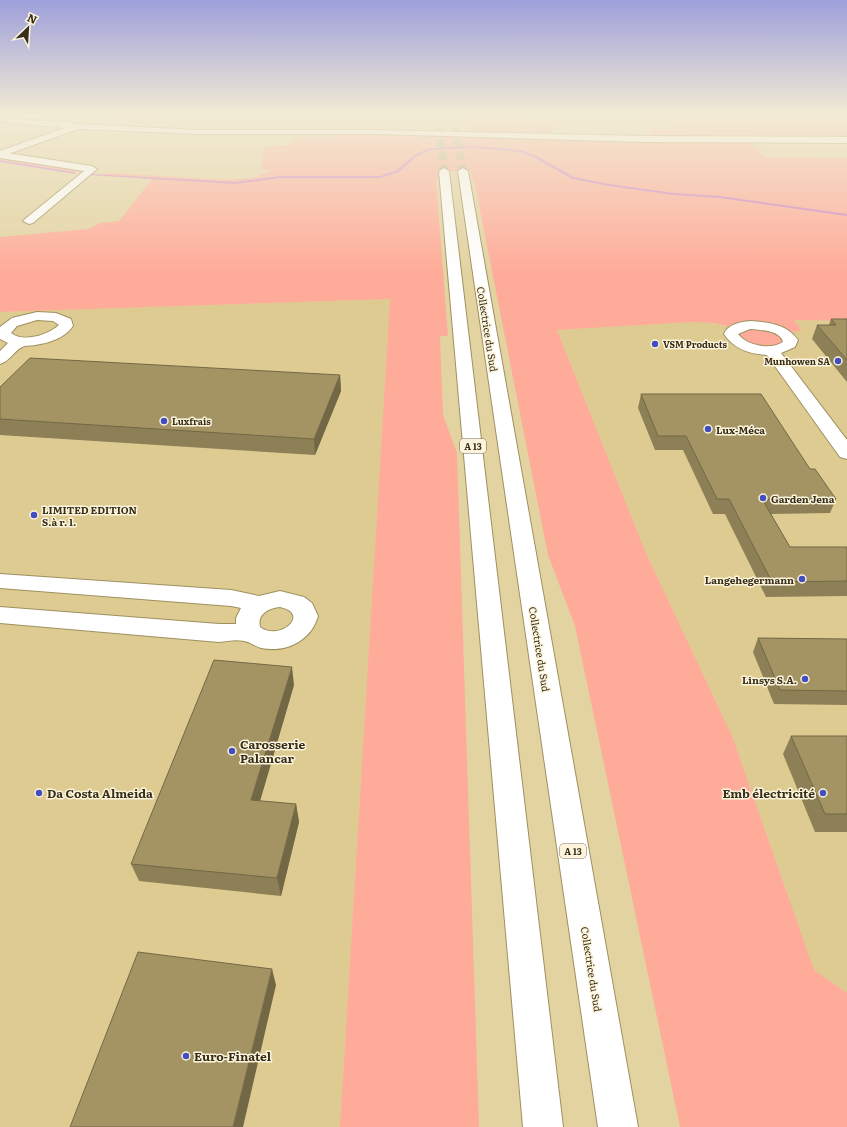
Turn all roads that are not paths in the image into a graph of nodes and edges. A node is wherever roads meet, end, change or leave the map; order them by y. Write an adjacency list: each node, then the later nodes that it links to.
1 (83, 168): 2 (main road)
2 (92, 169): 3 (main road); 4 (main road)
3 (103, 171)
4 (29, 221)
5 (20, 341): 7 (main road)
6 (771, 350): 8 (main road)
7 (0, 359)
8 (847, 453)
9 (0, 581): 10 (main road)
10 (260, 604): 12 (main road); 12 (main road)
11 (0, 615): 12 (main road)
12 (250, 632)
13 (543, 1127): 14 (main road, Collectrice du Sud / A 13)
14 (618, 1127)

